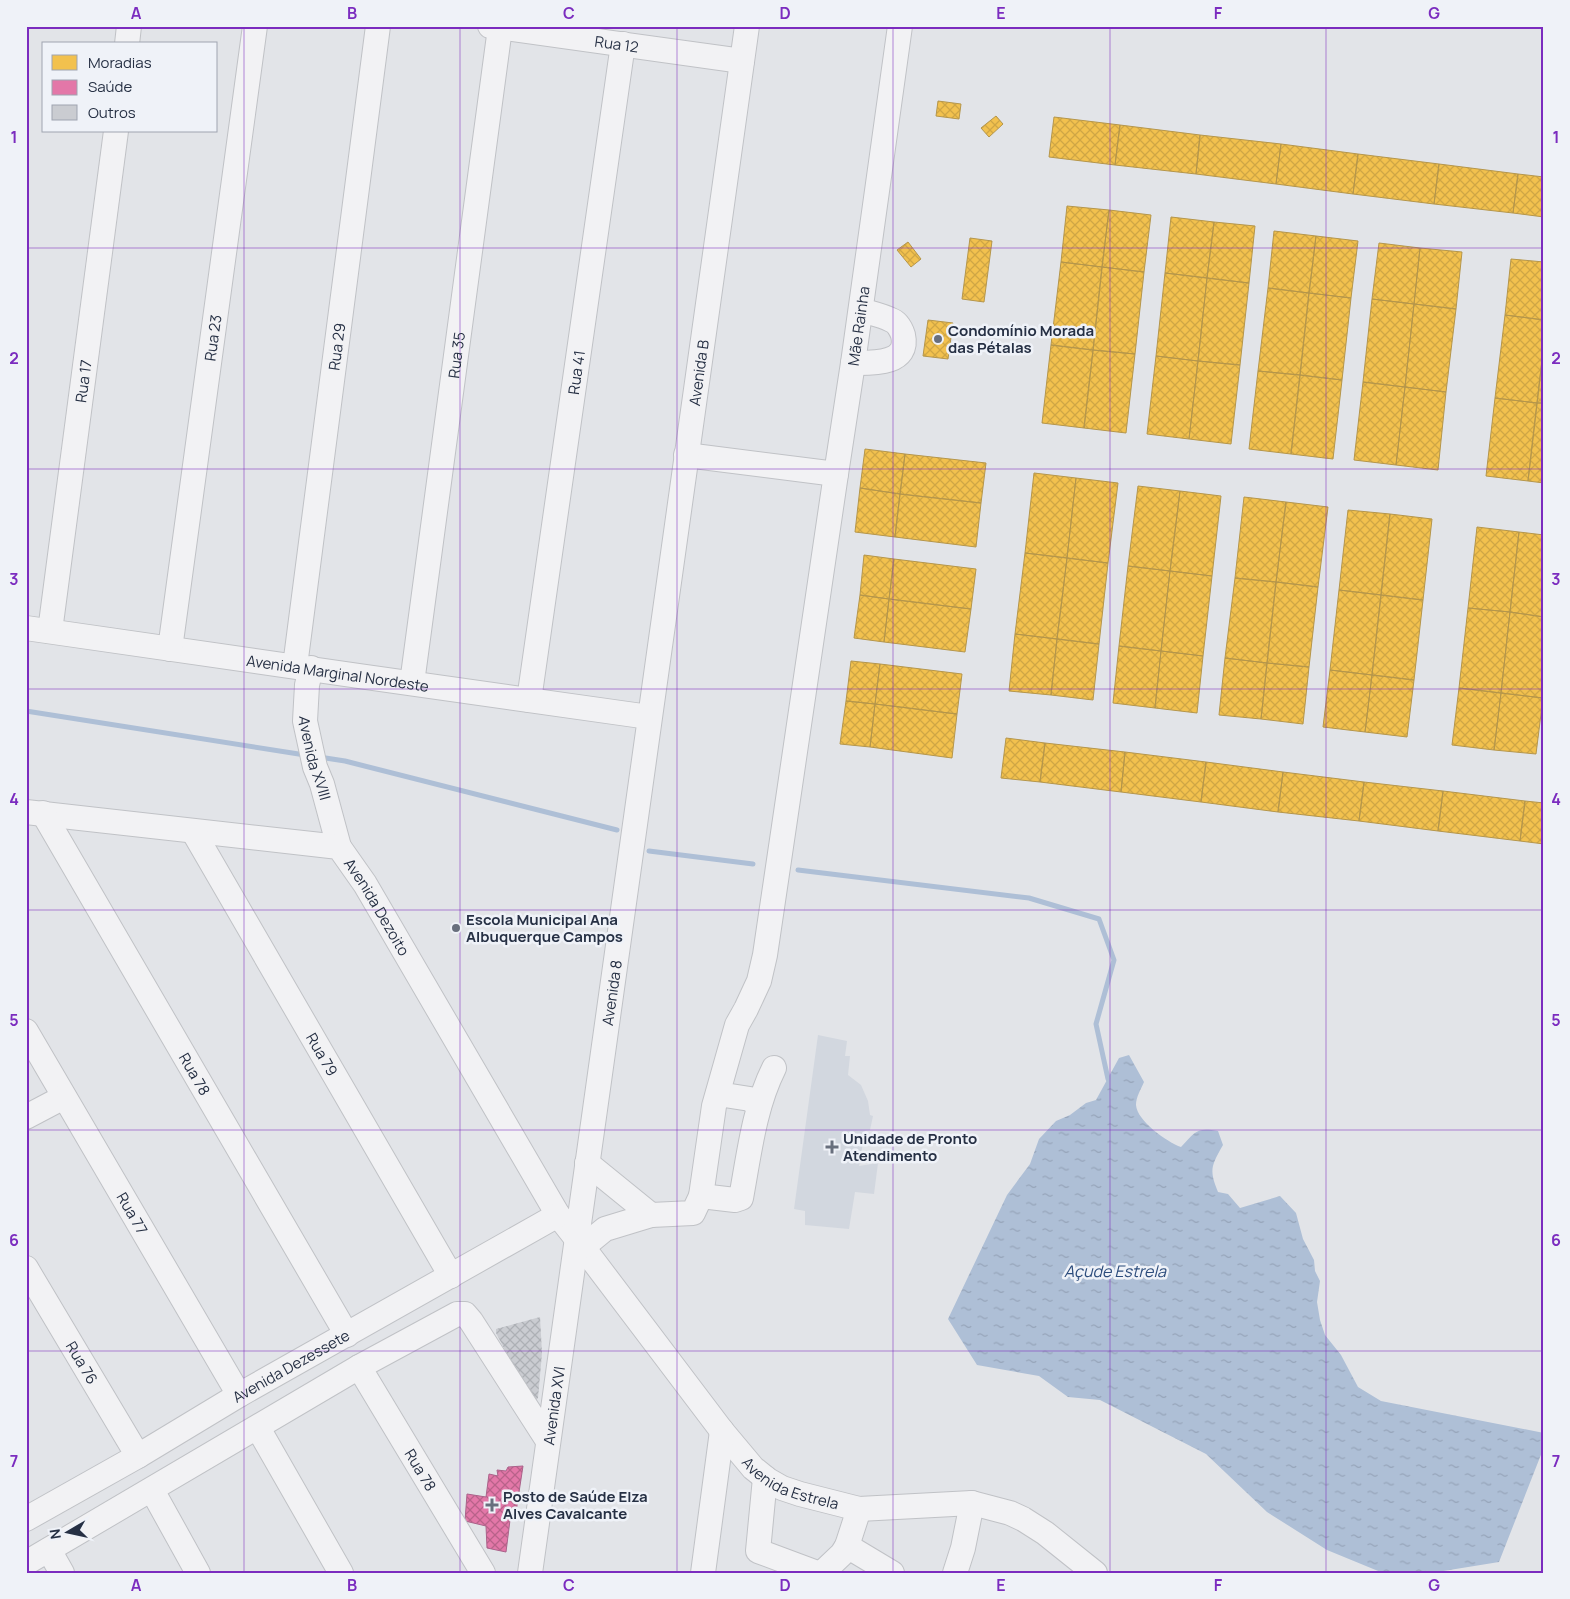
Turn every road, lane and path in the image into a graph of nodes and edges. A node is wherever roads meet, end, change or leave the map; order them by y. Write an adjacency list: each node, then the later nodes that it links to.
1 (129, 26): 7 (street)
2 (255, 26): 17 (street, Rua 23)
3 (378, 26): 18 (street, Rua 29)
4 (746, 26): 9 (street, Avenida B)
5 (900, 26): 11 (street, Mãe Rainha)
6 (495, 27): 8 (street, Rua 12); 19 (street, Rua 35)
7 (127, 42)
8 (622, 44): 9 (street, Rua 12); 20 (street, Rua 41)
9 (742, 61): 13 (street, Avenida B)
10 (116, 132): 16 (street, Rua 17)
11 (861, 310): 12 (street, Mãe Rainha); 12 (street)
12 (853, 363): 14 (street, Mãe Rainha)
13 (686, 455): 14 (street); 21 (street, Avenida B)
14 (836, 474): 27 (street, Mãe Rainha)
15 (26, 628): 16 (street, Avenida Marginal Nordeste)
16 (50, 631): 17 (street, Avenida Marginal Nordeste)
17 (170, 649): 18 (street, Avenida Marginal Nordeste)
18 (303, 667): 19 (street, Avenida Marginal Nordeste); 24 (street, Avenida XVIII)
19 (412, 683): 20 (street, Avenida Marginal Nordeste)
20 (530, 700): 21 (street, Avenida Marginal Nordeste)
21 (649, 717): 31 (street, Avenida 8)
22 (35, 813): 23 (street, Avenida Dezoito); 38 (street, Rua 78)
23 (194, 832): 24 (street, Avenida Dezoito); 37 (street, Rua 79)
24 (339, 847): 34 (street, Avenida Dezoito)
25 (26, 1030): 28 (street, Rua 77)
26 (774, 1068): 29 (street)
27 (718, 1094): 29 (street); 32 (street, Mãe Rainha)
28 (64, 1097): 30 (street); 40 (street, Rua 77)
29 (759, 1106): 32 (street)
30 (26, 1117)
31 (587, 1163): 33 (street); 35 (street, Avenida 8)
32 (701, 1196): 33 (street)
33 (651, 1215): 35 (street)
34 (558, 1216): 35 (street, Avenida Dezoito); 37 (street, Avenida Dezessete)
35 (580, 1243): 42 (street, Avenida Estrela); 43 (street, Avenida XVI)
36 (26, 1268): 44 (street, Rua 76)
37 (451, 1276): 38 (street, Avenida Dezessete)
38 (347, 1334): 40 (street, Avenida Dezessete)
39 (359, 1368): 41 (street); 43 (street); 58 (street, Rua 78)
40 (239, 1395): 44 (street, Avenida Dezessete)
41 (258, 1428): 46 (street); 57 (street)
42 (722, 1431): 45 (street, Avenida Estrela); 60 (street)
43 (548, 1441): 59 (street, Avenida XVI)
44 (138, 1456): 49 (street, Avenida Dezessete)
45 (765, 1478): 48 (street, Avenida Estrela); 54 (street)
46 (152, 1490): 51 (street); 56 (street)
47 (972, 1503): 48 (street, Avenida Estrela); 53 (street, Avenida Estrela); 62 (street)
48 (859, 1509): 50 (street)
49 (27, 1517)
50 (847, 1546): 54 (street); 61 (street)
51 (49, 1550): 52 (street); 55 (street)
52 (26, 1563)
53 (1089, 1571)
54 (818, 1572)
55 (62, 1573)
56 (198, 1573)
57 (341, 1573)
58 (483, 1573)
59 (530, 1573)
60 (703, 1573)
61 (892, 1573)
62 (955, 1573)

